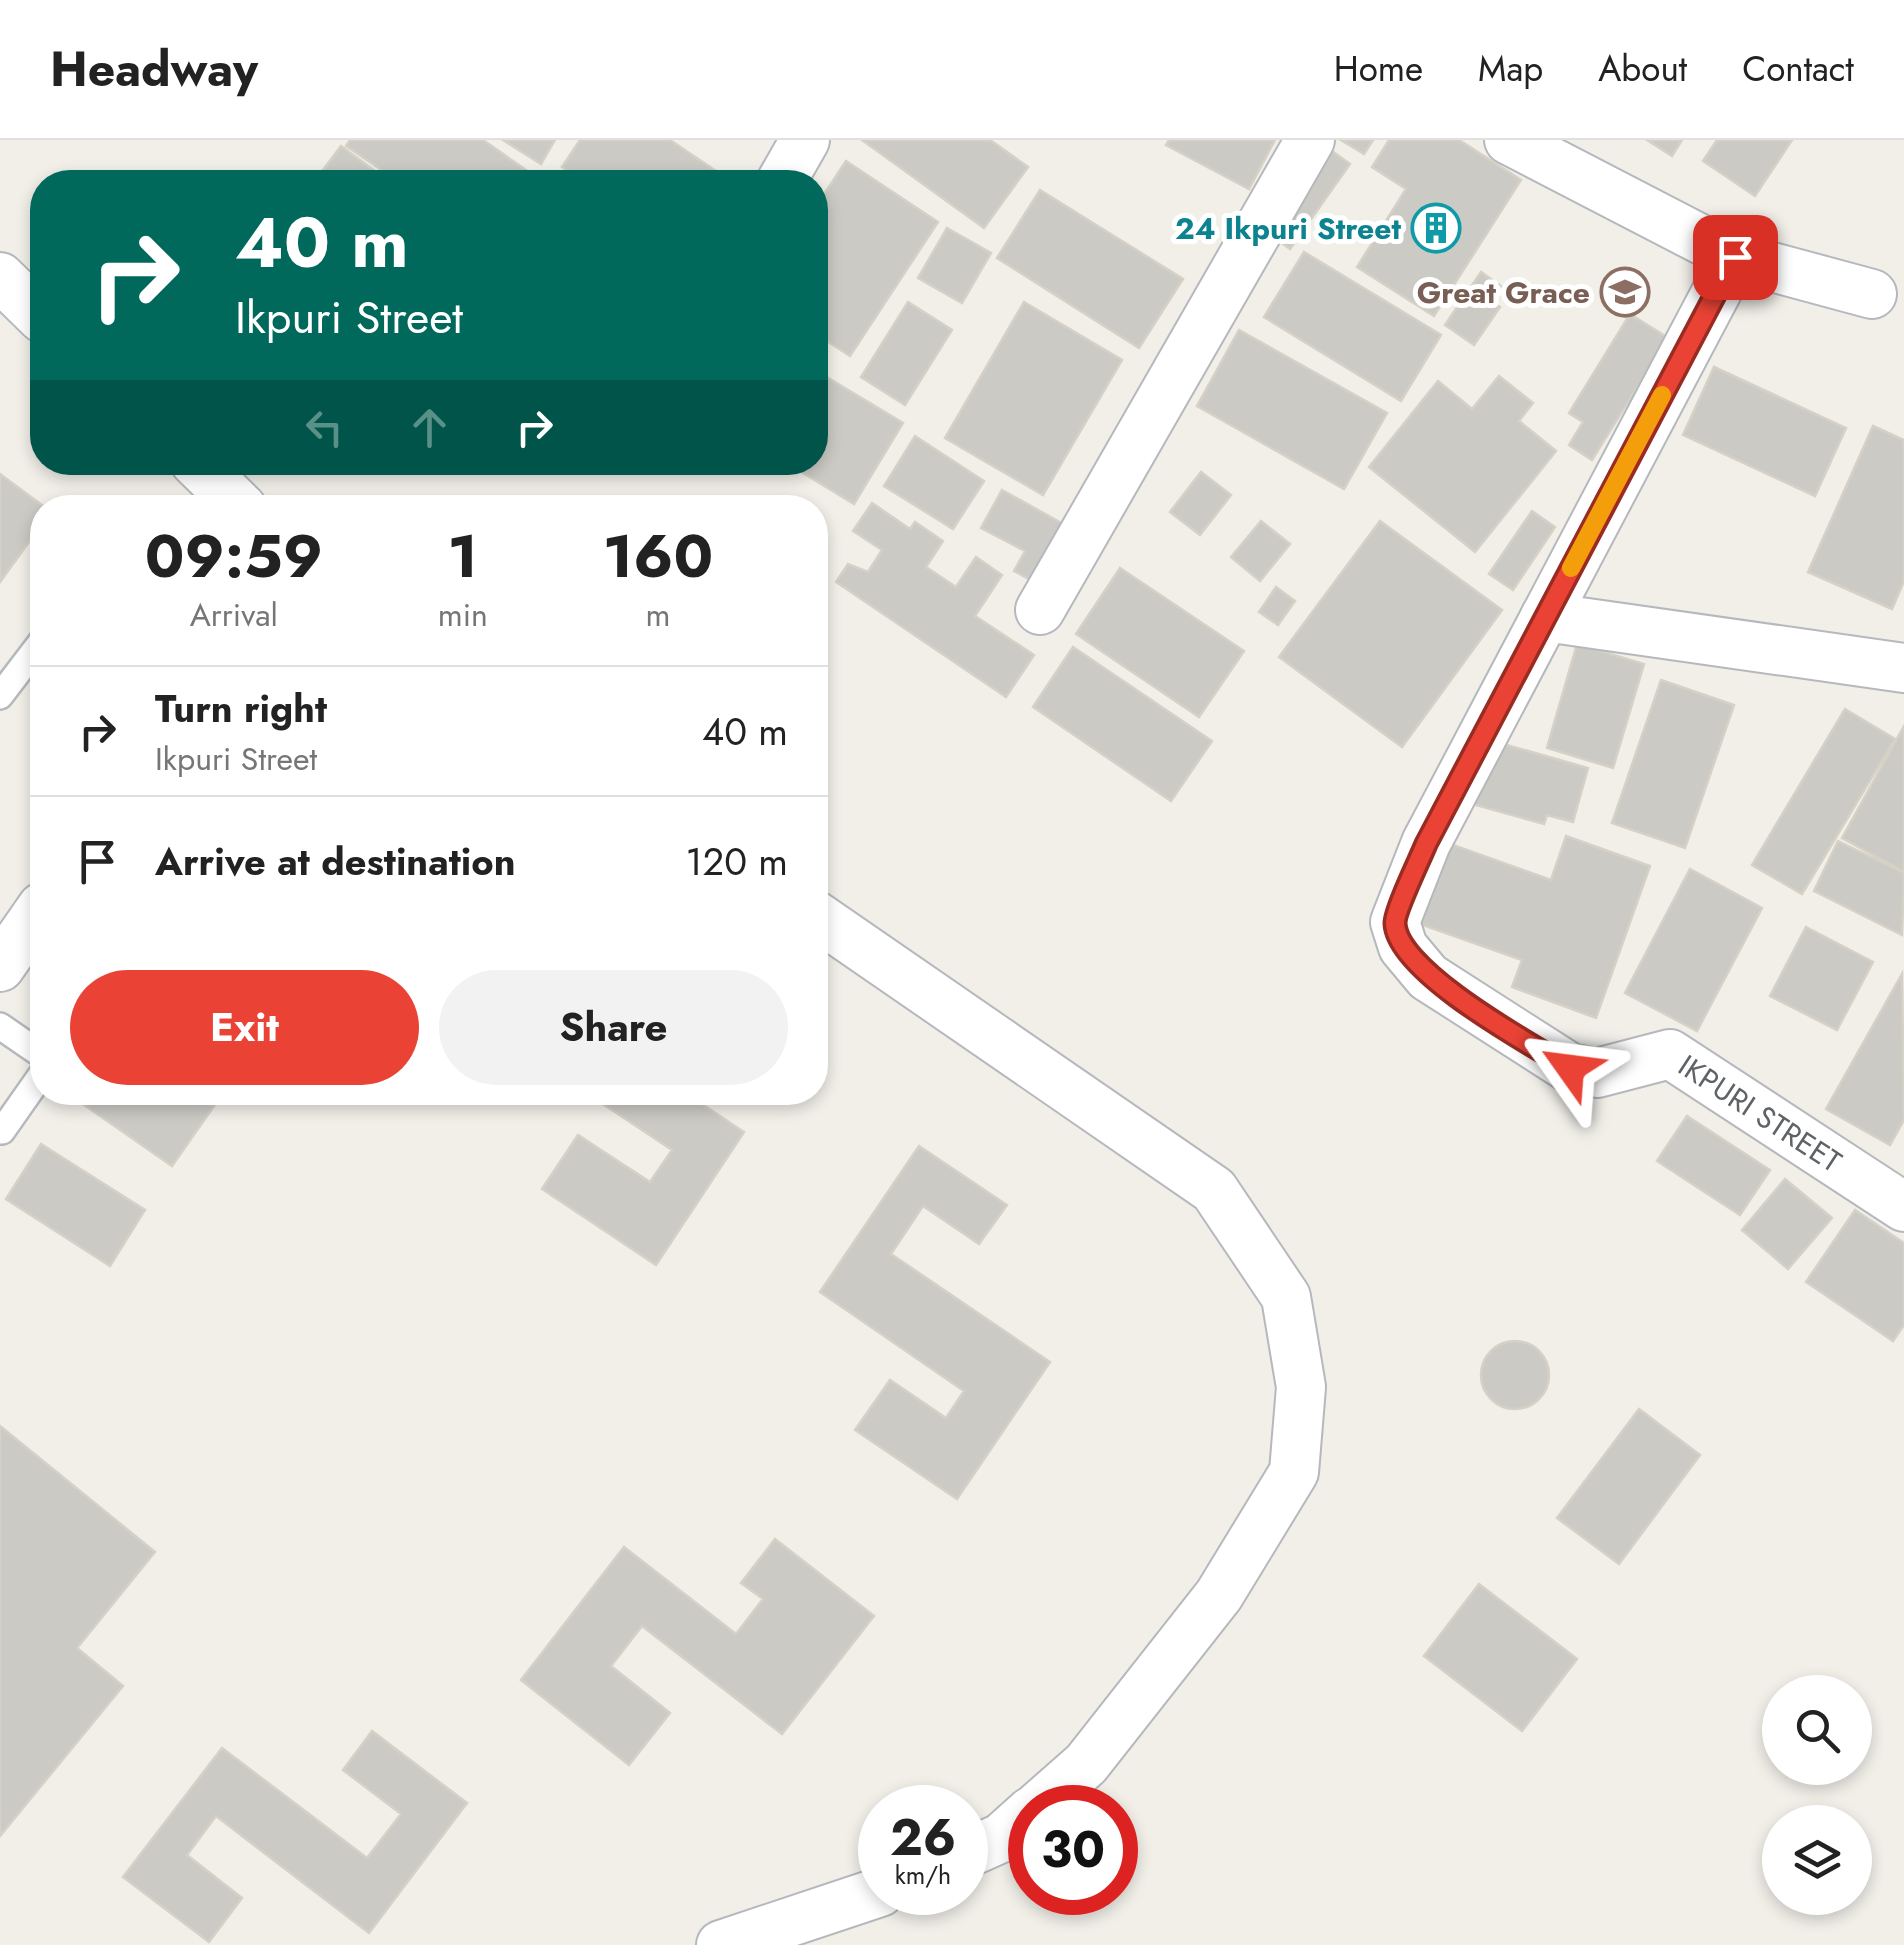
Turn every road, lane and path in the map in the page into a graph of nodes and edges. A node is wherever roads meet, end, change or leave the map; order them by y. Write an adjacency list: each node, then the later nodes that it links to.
1 (805, 140): 4 (street)
2 (1310, 140): 11 (street)
3 (1509, 140): 5 (street)
4 (788, 170)
5 (1735, 257): 7 (street); 12 (street, IKPURI STREET)
6 (0, 278): 8 (street)
7 (1872, 294)
8 (30, 307)
9 (208, 475): 10 (street)
10 (228, 495)
11 (1040, 610)
12 (1545, 617): 14 (street); 23 (street, IKPURI STREET)
13 (30, 657): 15 (lane)
14 (1904, 668)
15 (0, 696)
16 (30, 924): 18 (street)
17 (828, 924): 24 (street)
18 (0, 967)
19 (0, 1026): 20 (lane)
20 (30, 1046)
21 (30, 1091): 22 (lane)
22 (2, 1132)
23 (1904, 1207)
24 (1062, 1785)
25 (858, 1899): 26 (street)
26 (721, 1945)

